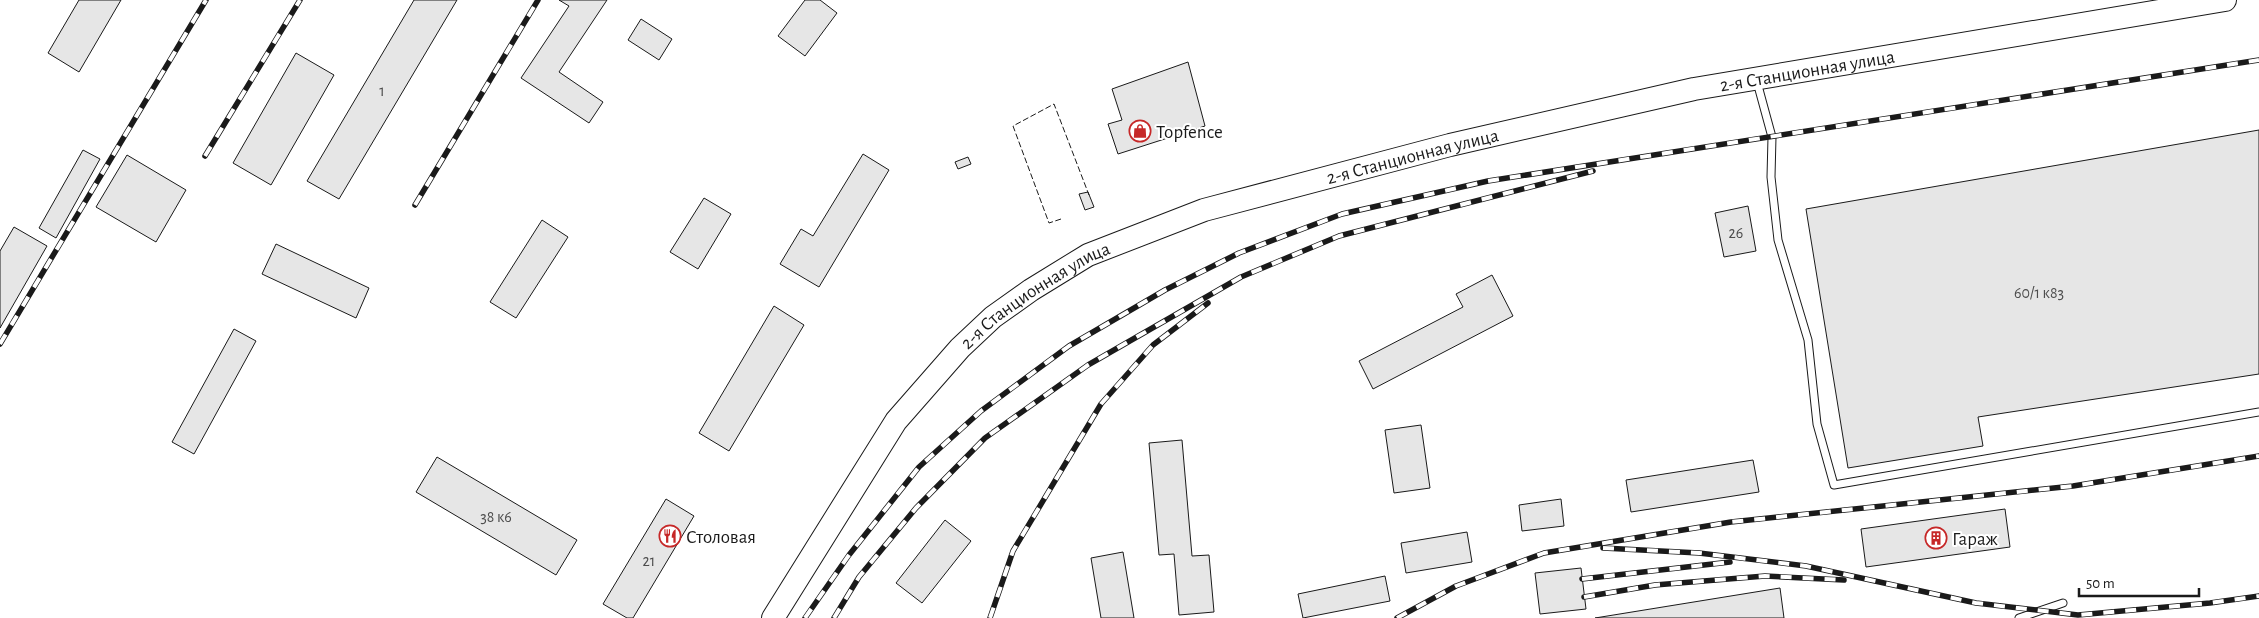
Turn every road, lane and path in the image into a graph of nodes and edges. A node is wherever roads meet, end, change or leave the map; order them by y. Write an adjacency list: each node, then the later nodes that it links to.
1 (2225, 0): 2 (main road, 2-я Станционная улица)
2 (1756, 79): 3 (lane); 5 (main road, 2-я Станционная улица)
3 (2259, 412)
4 (2063, 603): 6 (lane)
5 (772, 618)
6 (2019, 618)

